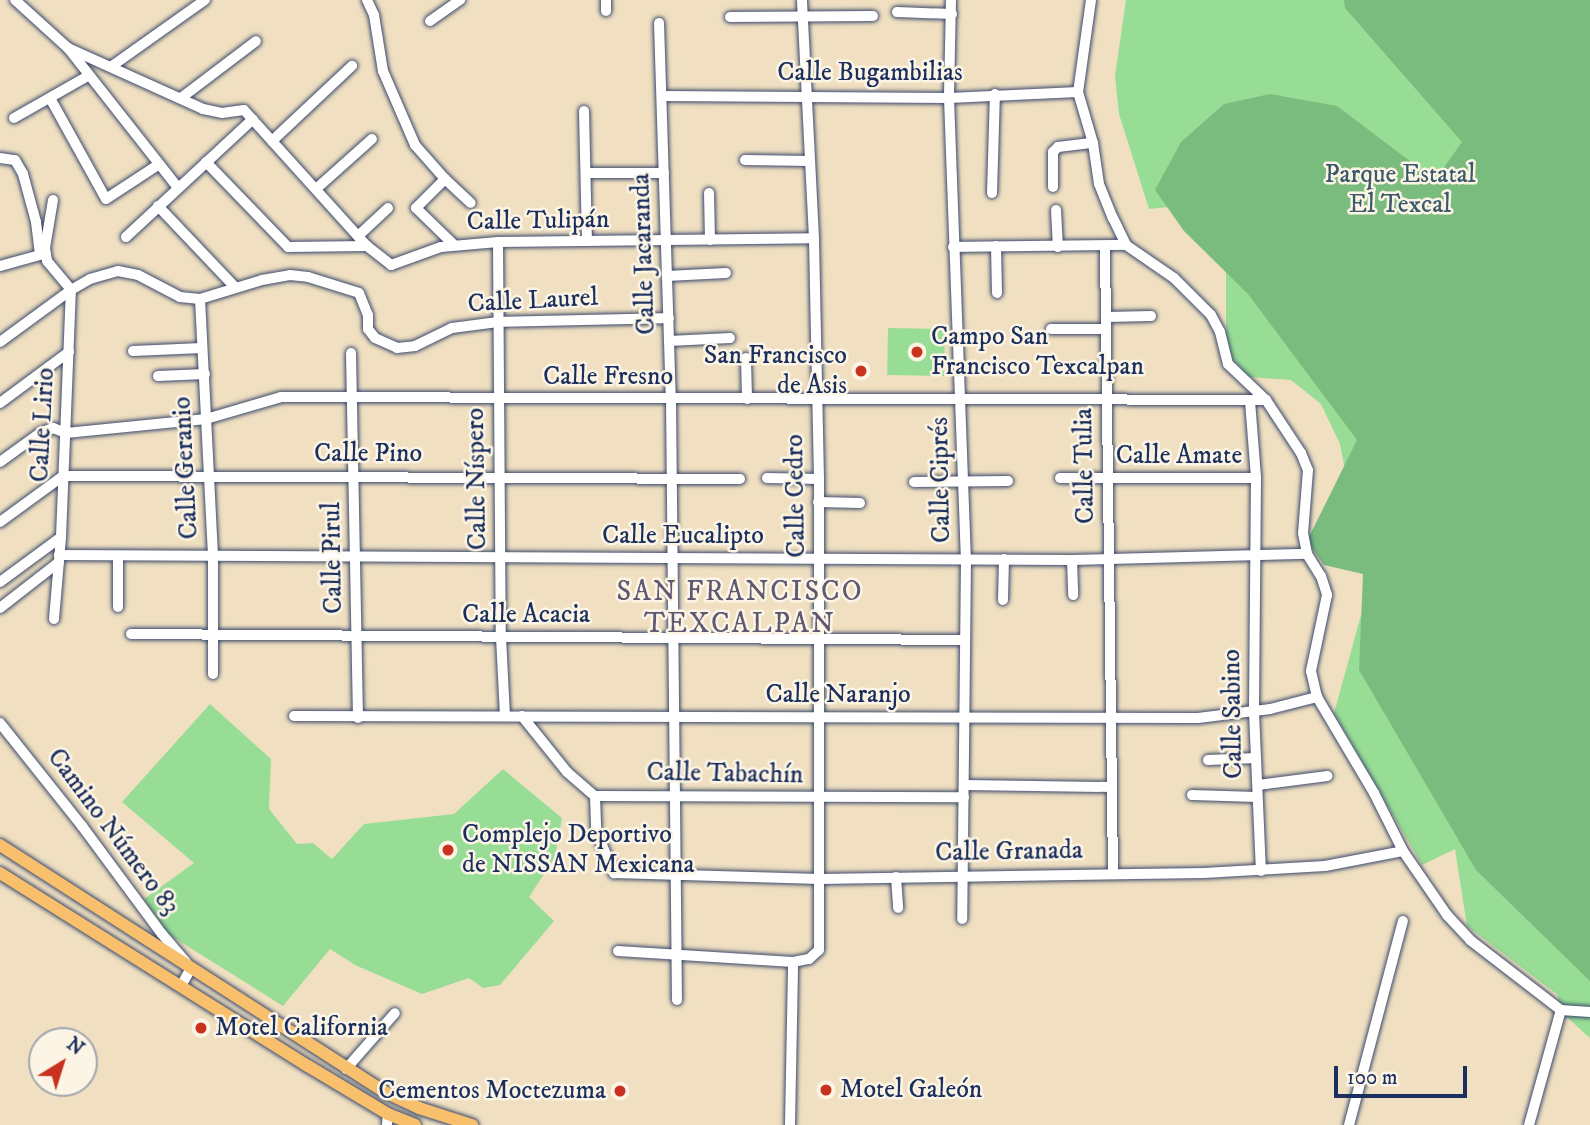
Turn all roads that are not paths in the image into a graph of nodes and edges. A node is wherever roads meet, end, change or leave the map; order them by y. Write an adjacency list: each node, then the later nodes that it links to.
1 (15, 0): 16 (street)
2 (205, 0): 17 (street)
3 (367, 0): 40 (street)
4 (460, 0): 13 (street)
5 (802, 0): 10 (street, Calle Cedro)
6 (951, 0): 9 (street, Calle Ciprés)
7 (1091, 0): 20 (street)
8 (897, 12): 9 (street)
9 (952, 14): 24 (street, Calle Ciprés)
10 (803, 15): 11 (street); 12 (street); 23 (street, Calle Cedro)
11 (873, 16)
12 (730, 17)
13 (430, 21)
14 (659, 23): 22 (street, Calle Jacaranda)
15 (256, 41): 26 (street)
16 (68, 48): 17 (street); 19 (street)
17 (112, 66): 26 (street)
18 (352, 66): 31 (street)
19 (89, 76): 25 (street); 37 (street)
20 (1078, 92): 21 (street, Calle Bugambilias); 32 (street)
21 (995, 94): 24 (street, Calle Bugambilias); 45 (street)
22 (663, 96): 23 (street, Calle Bugambilias); 39 (street, Calle Jacaranda)
23 (806, 97): 24 (street, Calle Bugambilias); 36 (street, Calle Cedro)
24 (949, 97): 62 (street, Calle Ciprés)
25 (50, 98): 28 (street); 37 (street)
26 (181, 98): 29 (street)
27 (584, 111): 38 (street)
28 (14, 118)
29 (253, 120): 31 (street); 35 (street)
30 (372, 139): 43 (street)
31 (272, 141): 43 (street)
32 (1093, 143): 41 (street); 59 (street)
33 (0, 158): 65 (street)
34 (745, 160): 36 (street)
35 (206, 162): 42 (street); 60 (street)
36 (810, 162): 53 (street, Calle Cedro)
37 (158, 166): 42 (street)
38 (587, 173): 39 (street); 56 (street)
39 (664, 173): 57 (street, Calle Jacaranda)
40 (445, 179): 47 (street); 58 (street)
41 (1053, 187)
42 (178, 188): 48 (street)
43 (316, 189): 51 (street)
44 (709, 193): 54 (street)
45 (992, 193)
46 (53, 200): 69 (street)
47 (471, 203)
48 (158, 206): 52 (street); 68 (street)
49 (388, 208): 51 (street)
50 (1056, 209): 63 (street)
51 (358, 236): 60 (street)
52 (126, 237)
53 (814, 238): 54 (street, Calle Tulipán); 92 (street, Calle Cedro)
54 (710, 240): 57 (street, Calle Tulipán)
55 (498, 242): 56 (street, Calle Tulipán); 58 (street, Calle Tulipán); 74 (street, Calle Níspero)
56 (587, 242): 57 (street, Calle Tulipán)
57 (666, 242): 67 (street, Calle Jacaranda)
58 (454, 245): 60 (street, Calle Tulipán)
59 (1126, 245): 64 (street); 94 (street)
60 (367, 246)
61 (996, 246): 62 (street); 63 (street); 70 (street)
62 (953, 247): 93 (street, Calle Ciprés)
63 (1058, 247): 64 (street)
64 (1105, 247): 75 (street, Calle Tulia)
65 (0, 266)
66 (726, 273): 67 (street)
67 (667, 276): 73 (street, Calle Jacaranda)
68 (235, 287): 71 (street); 74 (street, Calle Laurel)
69 (71, 290): 71 (street); 79 (street); 82 (street, Calle Lirio)
70 (997, 293)
71 (200, 299): 80 (street, Calle Geranio)
72 (1151, 316): 75 (street)
73 (669, 318): 74 (street, Calle Laurel); 78 (street, Calle Jacaranda)
74 (498, 322): 89 (street, Calle Níspero)
75 (1105, 323): 76 (street); 88 (street, Calle Tulia)
76 (1051, 329)
77 (730, 338): 78 (street)
78 (669, 341): 91 (street, Calle Jacaranda)
79 (0, 342)
80 (202, 348): 81 (street); 85 (street, Calle Geranio)
81 (133, 351)
82 (69, 352): 96 (street); 98 (street, Calle Lirio)
83 (351, 353): 87 (street, Calle Pirul)
84 (746, 358): 90 (street)
85 (205, 373): 86 (street); 97 (street, Calle Geranio)
86 (158, 376)
87 (354, 398): 89 (street, Calle Fresno); 97 (street, Calle Fresno); 102 (street, Calle Pirul)
88 (1107, 398): 93 (street, Calle Fresno); 95 (street, Calle Fresno); 110 (street, Calle Tulia)
89 (499, 399): 91 (street, Calle Fresno); 103 (street, Calle Níspero)
90 (747, 399): 91 (street, Calle Fresno); 92 (street, Calle Fresno)
91 (671, 400): 104 (street, Calle Jacaranda)
92 (816, 400): 93 (street, Calle Fresno); 109 (street, Calle Cedro)
93 (962, 400): 111 (street, Calle Ciprés)
94 (1266, 400): 95 (street, Calle Fresno); 118 (street)
95 (1250, 401): 107 (street, Calle Sabino)
96 (0, 403)
97 (206, 419): 98 (street, Calle Fresno); 100 (street, Calle Geranio)
98 (65, 433): 99 (street, Calle Fresno); 101 (street, Calle Lirio)
99 (0, 462)
100 (210, 475): 101 (street, Calle Pino); 102 (street, Calle Pino); 120 (street, Calle Geranio)
101 (62, 476): 116 (street); 117 (street, Calle Lirio)
102 (354, 477): 103 (street, Calle Pino); 123 (street, Calle Pirul)
103 (500, 478): 104 (street, Calle Pino); 124 (street, Calle Níspero)
104 (673, 478): 108 (street, Calle Pino); 125 (street, Calle Jacaranda)
105 (767, 478): 109 (street)
106 (1059, 478): 110 (street, Calle Amate)
107 (1256, 478): 110 (street, Calle Amate); 121 (street, Calle Sabino)
108 (740, 479)
109 (819, 479): 114 (street, Calle Cedro)
110 (1108, 479): 129 (street, Calle Tulia)
111 (964, 481): 112 (street); 113 (street); 127 (street, Calle Ciprés)
112 (1008, 481)
113 (914, 482)
114 (818, 502): 115 (street); 126 (street, Calle Cedro)
115 (860, 503)
116 (0, 523)
117 (61, 537): 122 (street, Calle Lirio); 131 (street)
118 (1307, 554): 121 (street, Calle Eucalipto); 145 (street)
119 (118, 556): 120 (street, Calle Eucalipto); 122 (street, Calle Eucalipto); 134 (street)
120 (213, 556): 123 (street, Calle Eucalipto); 138 (street, Calle Geranio)
121 (1254, 556): 129 (street, Calle Eucalipto); 146 (street, Calle Sabino)
122 (59, 558): 135 (street); 136 (street, Calle Lirio)
123 (356, 558): 124 (street, Calle Eucalipto); 139 (street, Calle Pirul)
124 (501, 558): 125 (street, Calle Eucalipto); 140 (street, Calle Níspero)
125 (674, 559): 126 (street, Calle Eucalipto); 141 (street, Calle Jacaranda)
126 (820, 559): 127 (street, Calle Eucalipto); 142 (street, Calle Cedro)
127 (966, 559): 128 (street, Calle Eucalipto); 143 (street, Calle Ciprés)
128 (1004, 559): 130 (street, Calle Eucalipto); 133 (street)
129 (1109, 559): 130 (street, Calle Eucalipto); 153 (street, Calle Tulia)
130 (1072, 560): 132 (street)
131 (0, 582)
132 (1073, 595)
133 (1003, 600)
134 (118, 607)
135 (0, 608)
136 (54, 619)
137 (131, 634): 138 (street, Calle Acacia)
138 (214, 636): 139 (street, Calle Acacia); 144 (street, Calle Geranio)
139 (357, 637): 140 (street, Calle Acacia); 152 (street, Calle Pirul)
140 (501, 637): 141 (street, Calle Acacia); 148 (street, Calle Níspero)
141 (674, 639): 142 (street, Calle Acacia); 151 (street, Calle Jacaranda)
142 (820, 639): 143 (street, Calle Acacia); 154 (street, Calle Cedro)
143 (964, 640): 150 (street, Calle Ciprés)
144 (213, 674)
145 (1317, 697): 146 (street, Calle Naranjo); 168 (street)
146 (1254, 712): 153 (street, Calle Naranjo); 156 (street, Calle Sabino)
147 (294, 716): 152 (street, Calle Naranjo)
148 (505, 716): 149 (street, Calle Naranjo); 152 (street, Calle Naranjo)
149 (522, 716): 151 (street, Calle Naranjo); 164 (street)
150 (965, 716): 153 (street, Calle Naranjo); 154 (street, Calle Naranjo); 161 (street, Calle Ciprés)
151 (674, 717): 154 (street, Calle Naranjo); 162 (street, Calle Jacaranda)
152 (358, 718)
153 (1113, 718): 160 (street)
154 (820, 719): 166 (street, Calle Cedro)
155 (0, 723): 182 (street, Camino Número 83)
156 (1256, 758): 157 (street); 159 (street, Calle Sabino)
157 (1208, 760)
158 (1327, 776): 159 (street)
159 (1258, 785): 165 (street, Calle Sabino)
160 (1111, 787): 161 (street, Calle Tabachín); 171 (street)
161 (965, 791): 166 (street, Calle Tabachín); 172 (street, Calle Ciprés)
162 (676, 794): 164 (street, Calle Tabachín); 166 (street, Calle Tabachín); 173 (street, Calle Jacaranda)
163 (1192, 795): 165 (street)
164 (595, 796): 173 (street, Calle Granada)
165 (1257, 797): 169 (street, Calle Sabino)
166 (820, 798): 175 (street, Calle Cedro)
167 (0, 845): 182 (main road)
168 (1403, 851): 169 (street, Calle Granada); 185 (street)
169 (1261, 871): 171 (street, Calle Granada)
170 (0, 873): 183 (main road)
171 (1114, 874): 172 (street, Calle Granada)
172 (963, 875): 174 (street, Calle Granada); 177 (street, Calle Ciprés)
173 (674, 876): 175 (street, Calle Granada); 180 (street, Calle Jacaranda)
174 (896, 877): 175 (street, Calle Granada); 176 (street)
175 (820, 879): 181 (street, Calle Cedro)
176 (898, 908)
177 (962, 919)
178 (1403, 921): 193 (street)
179 (618, 951): 180 (street)
180 (677, 956): 181 (street); 184 (street, Calle Jacaranda)
181 (793, 962): 192 (street)
182 (191, 968): 183 (street); 188 (main road)
183 (181, 986): 189 (main road)
184 (677, 1000)
185 (1561, 1010): 186 (street); 194 (street)
186 (1590, 1012)
187 (395, 1013): 188 (street)
188 (346, 1069): 191 (main road)
189 (388, 1120): 190 (main road)
190 (415, 1125)
191 (472, 1125)
192 (790, 1125)
193 (1349, 1125)
194 (1529, 1125)

